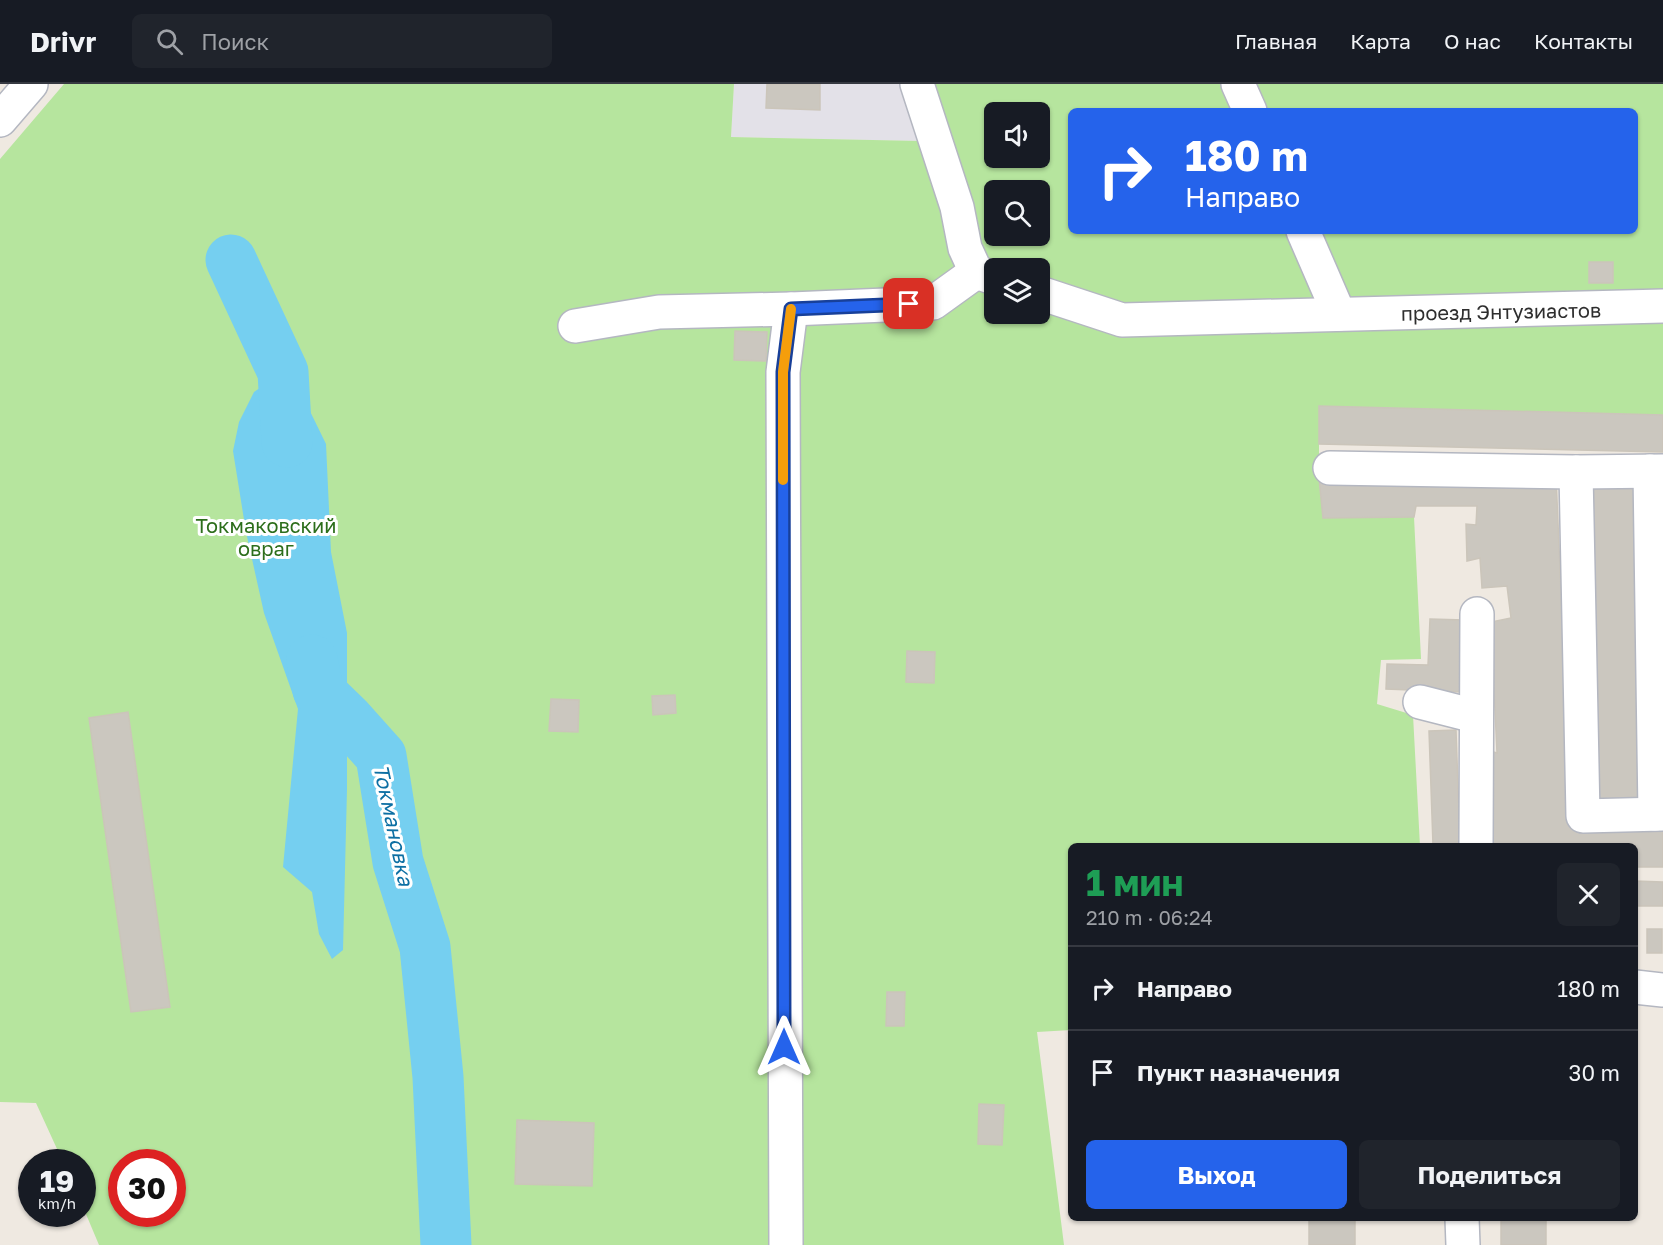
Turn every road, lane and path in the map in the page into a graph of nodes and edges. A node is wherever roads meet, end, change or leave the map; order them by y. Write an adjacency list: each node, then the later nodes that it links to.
1 (31, 84): 5 (street)
2 (917, 84): 7 (street)
3 (1238, 84): 4 (street)
4 (1249, 108)
5 (0, 120)
6 (1304, 234): 12 (street)
7 (984, 274)
8 (984, 276): 11 (street)
9 (1050, 296): 12 (street, проезд Энтузиастов)
10 (1663, 306): 12 (street, проезд Энтузиастов)
11 (791, 309): 13 (street); 25 (street)
12 (1339, 314)
13 (575, 326)
14 (1330, 468): 16 (street)
15 (1657, 471): 16 (street); 20 (street)
16 (1576, 472): 20 (street)
17 (1477, 614): 19 (street)
18 (1420, 702): 19 (street)
19 (1475, 716): 21 (street)
20 (1659, 814)
21 (1476, 843)
22 (1638, 987): 23 (street)
23 (1663, 990)
24 (1462, 1221): 26 (street)
25 (786, 1245)
26 (1463, 1245)

